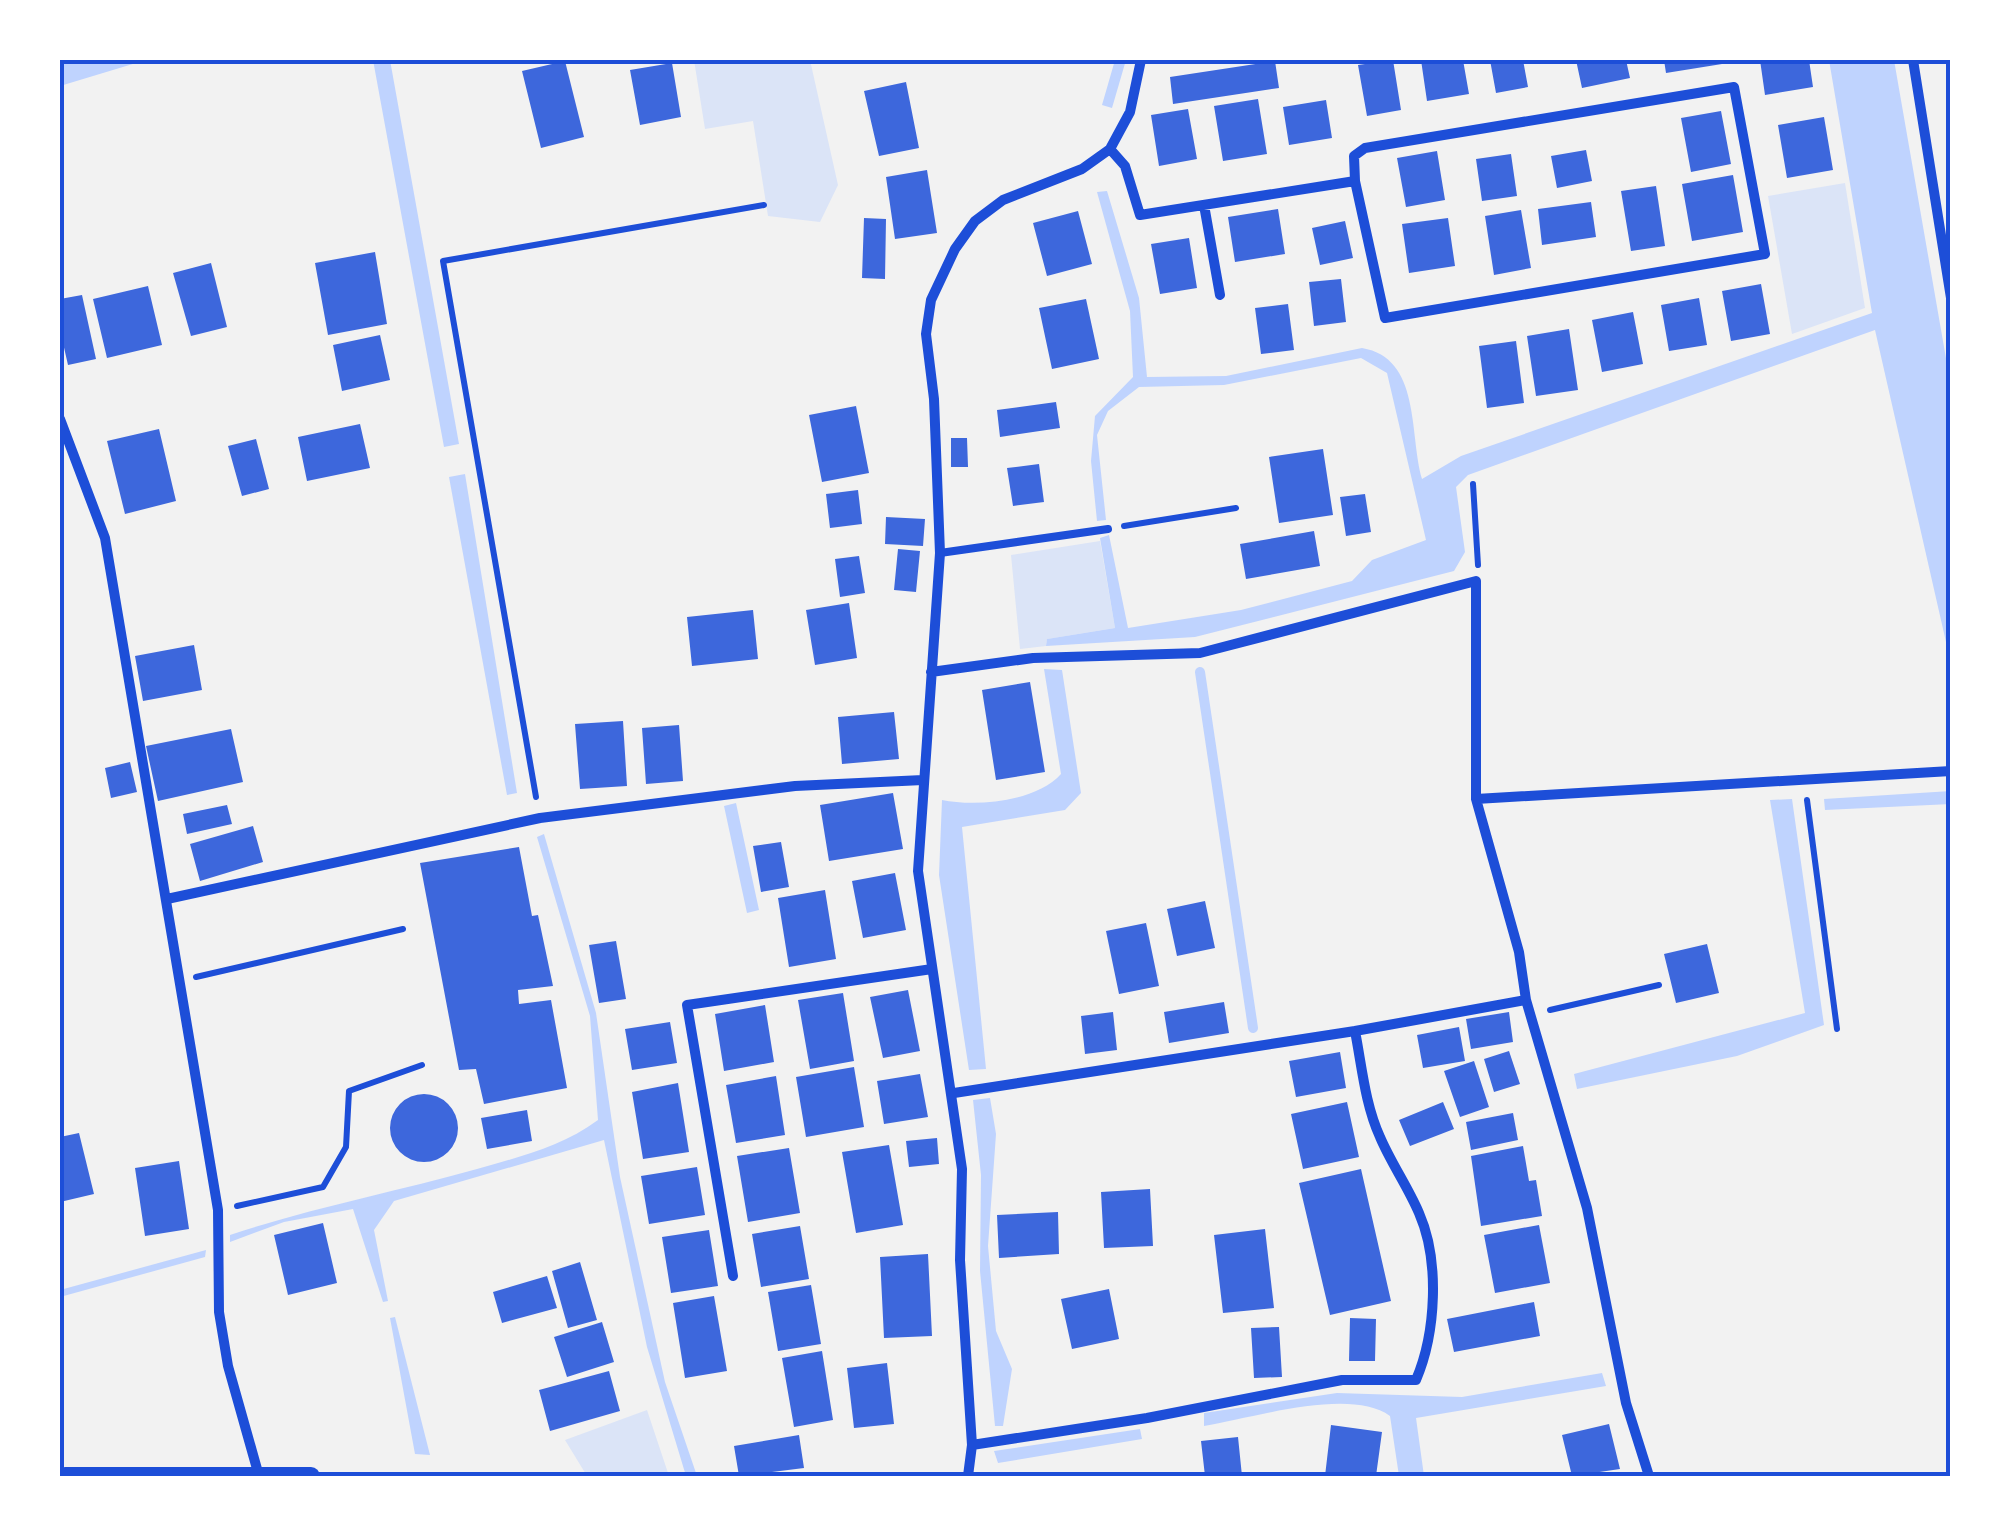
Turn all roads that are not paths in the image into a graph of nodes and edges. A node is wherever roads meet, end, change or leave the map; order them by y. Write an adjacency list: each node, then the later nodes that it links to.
1 (1141, 60): 3 (street)
2 (1913, 60): 7 (street)
3 (1110, 149): 5 (street); 10 (street)
4 (1355, 180): 4 (street); 5 (street)
5 (1204, 205): 6 (street)
6 (1220, 295)
7 (1951, 298)
8 (60, 419): 15 (street)
9 (1108, 528): 10 (lane)
10 (940, 552): 11 (street)
11 (931, 672): 13 (street); 14 (street)
12 (1951, 771): 14 (street)
13 (923, 780): 15 (street); 16 (street)
14 (1476, 800): 17 (street)
15 (168, 900): 22 (street)
16 (932, 969): 19 (street); 20 (street)
17 (1526, 1000): 18 (street); 26 (street)
18 (1356, 1032): 19 (street); 21 (street)
19 (954, 1093): 21 (street)
20 (733, 1276)
21 (972, 1446): 25 (street)
22 (259, 1474): 23 (street); 24 (street)
23 (65, 1476)
24 (311, 1476)
25 (968, 1476)
26 (1649, 1476)

